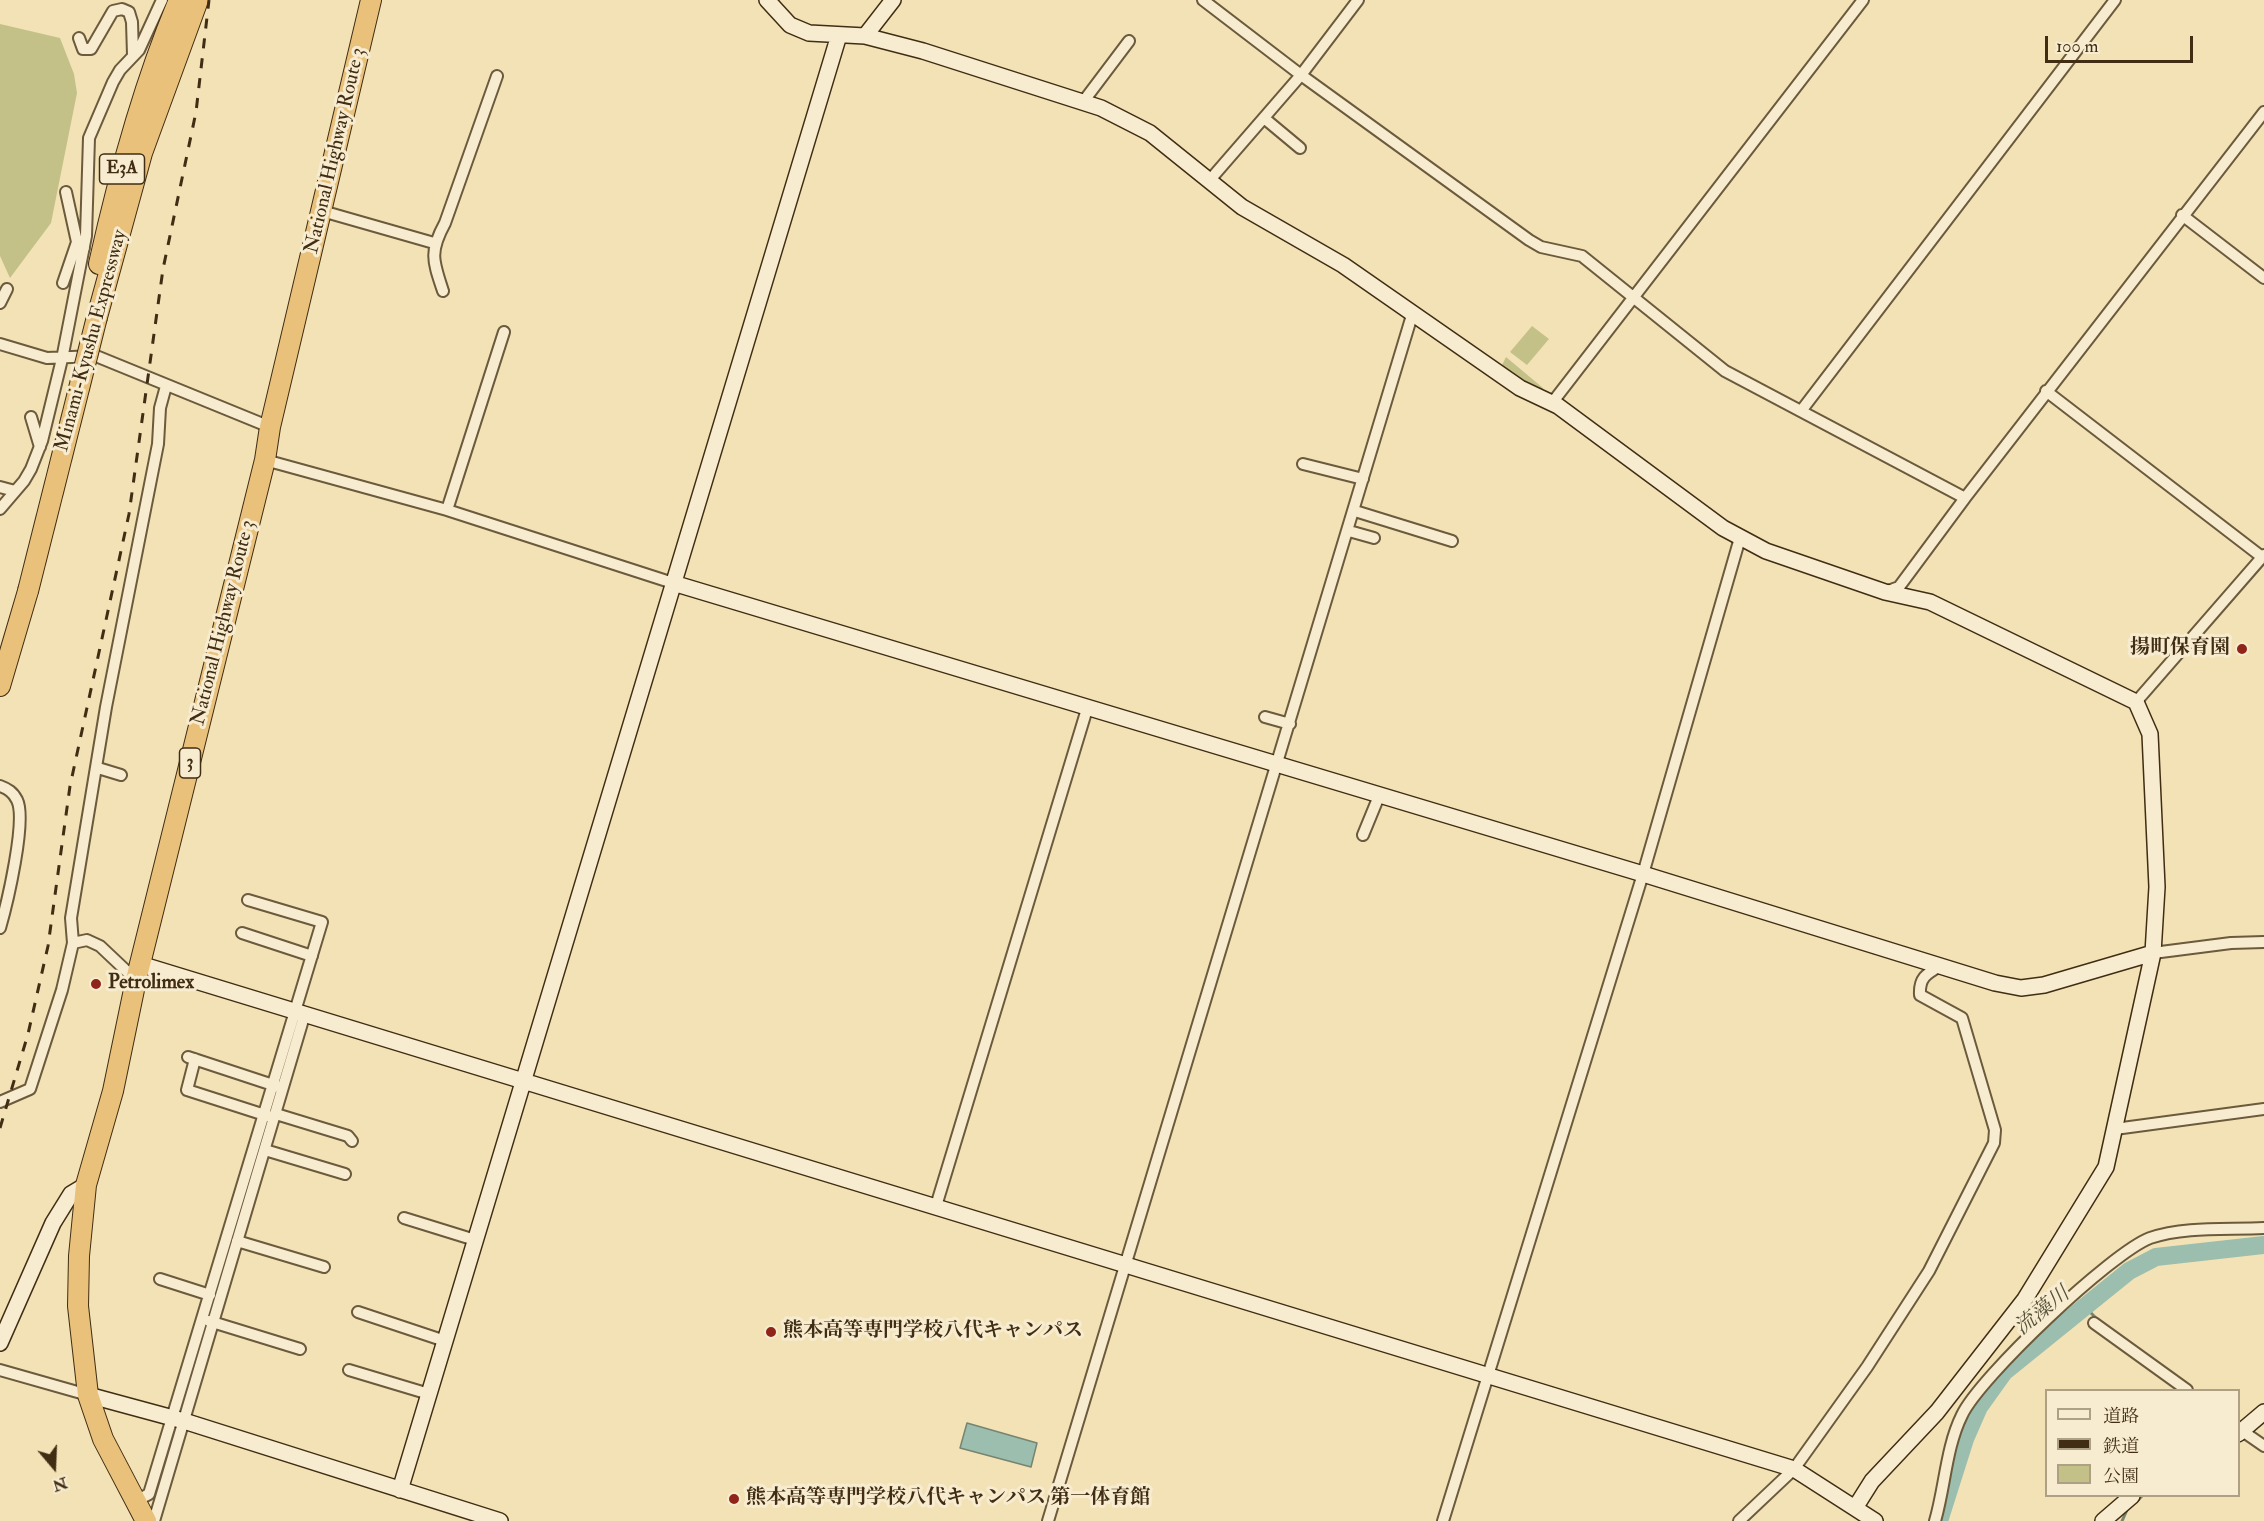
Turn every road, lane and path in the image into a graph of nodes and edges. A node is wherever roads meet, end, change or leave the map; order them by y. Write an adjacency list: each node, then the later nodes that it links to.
1 (162, 0): 16 (street)
2 (180, 0): 11 (highway, Minami-Kyushu Expressway / E3A)
3 (198, 0): 11 (highway, Minami-Kyushu Expressway / E3A)
4 (371, 0): 25 (highway, National Highway Route 3 / 3)
5 (766, 0): 12 (street)
6 (893, 0): 13 (street)
7 (1203, 0): 17 (street)
8 (1358, 0): 17 (street)
9 (1863, 0): 33 (street)
10 (2115, 0): 42 (street)
11 (176, 30): 61 (highway, Minami-Kyushu Expressway / E3A, bridge)
12 (839, 35): 13 (street); 60 (street)
13 (866, 36): 19 (street)
14 (79, 38): 16 (street)
15 (1129, 41): 19 (street)
16 (133, 55): 28 (street)
17 (1301, 75): 21 (street); 33 (street)
18 (497, 76): 27 (street)
19 (1083, 102): 23 (street)
20 (2264, 112): 26 (street)
21 (1264, 118): 22 (street); 23 (street)
22 (1300, 148)
23 (1209, 181): 35 (street)
24 (66, 192): 28 (street)
25 (322, 211): 27 (street); 44 (highway, National Highway Route 3 / 3)
26 (2182, 215): 29 (street); 40 (street)
27 (434, 243): 32 (street)
28 (80, 245): 30 (street); 38 (street)
29 (2264, 278)
30 (63, 283)
31 (7, 289): 34 (street)
32 (443, 291)
33 (1634, 298): 41 (street); 42 (street)
34 (0, 303)
35 (1413, 312): 41 (street); 48 (street)
36 (504, 332): 53 (street)
37 (0, 344): 38 (street)
38 (62, 359): 39 (street); 45 (street)
39 (166, 386): 44 (street); 70 (street)
40 (2046, 391): 51 (street); 59 (street)
41 (1552, 404): 57 (street)
42 (1801, 411): 51 (street)
43 (31, 417): 45 (street)
44 (270, 427): 46 (highway, National Highway Route 3 / 3)
45 (40, 447): 50 (street)
46 (265, 460): 53 (street); 84 (highway, National Highway Route 3 / 3)
47 (1303, 464): 48 (street)
48 (1363, 479): 54 (street)
49 (0, 487): 50 (street)
50 (15, 491): 52 (street)
51 (1965, 498): 62 (street)
52 (0, 509)
53 (447, 510): 60 (street)
54 (1355, 511): 55 (street); 58 (street)
55 (1349, 531): 56 (street); 68 (street)
56 (1374, 538)
57 (1740, 538): 62 (street); 75 (street)
58 (1452, 541)
59 (2263, 556): 65 (street)
60 (673, 583): 66 (street); 86 (street)
61 (24, 590): 63 (highway, Minami-Kyushu Expressway / E3A); 64 (highway, Minami-Kyushu Expressway / E3A)
62 (1885, 592): 65 (street)
63 (0, 662)
64 (0, 686)
65 (2136, 702): 81 (street)
66 (1087, 709): 69 (street); 96 (street)
67 (1265, 717): 68 (street)
68 (1290, 724): 69 (street)
69 (1278, 765): 73 (street); 101 (street)
70 (98, 768): 71 (street); 80 (street)
71 (121, 775)
72 (0, 786): 77 (street)
73 (1379, 796): 74 (street); 75 (street)
74 (1363, 835)
75 (1643, 874): 83 (street); 115 (street)
76 (248, 900): 82 (street)
77 (0, 928)
78 (242, 933): 82 (street)
79 (2264, 942): 81 (street)
80 (73, 943): 84 (street); 88 (street)
81 (2153, 953): 83 (street); 91 (street)
82 (312, 956): 85 (street)
83 (1940, 966): 123 (street)
84 (138, 972): 85 (street); 95 (highway, National Highway Route 3 / 3)
85 (300, 1012): 86 (street); 87 (street)
86 (522, 1081): 96 (street); 99 (street)
87 (278, 1086): 90 (street); 90 (street)
88 (0, 1102)
89 (2264, 1109): 91 (street)
90 (272, 1115): 92 (street); 93 (street); 104 (street)
91 (2115, 1129): 128 (street)
92 (352, 1141)
93 (265, 1150): 94 (street); 100 (street)
94 (345, 1174)
95 (86, 1185): 111 (street); 118 (highway, National Highway Route 3 / 3)
96 (936, 1206): 101 (street)
97 (404, 1218): 99 (street)
98 (2264, 1228): 136 (street)
99 (475, 1240): 110 (street)
100 (237, 1241): 102 (street); 103 (street)
101 (1127, 1264): 115 (street); 132 (street)
102 (324, 1267)
103 (228, 1272): 104 (street); 108 (street)
104 (216, 1276): 106 (street)
105 (160, 1279): 106 (street)
106 (210, 1295): 108 (street)
107 (358, 1312): 110 (street)
108 (207, 1321): 112 (street); 120 (street)
109 (2094, 1323): 116 (street)
110 (445, 1341): 117 (street)
111 (0, 1343)
112 (300, 1349)
113 (0, 1370): 118 (street)
114 (349, 1370): 117 (street)
115 (1488, 1376): 123 (street); 133 (street)
116 (2186, 1389)
117 (429, 1394): 124 (street)
118 (88, 1395): 120 (street); 127 (highway, National Highway Route 3 / 3)
119 (2264, 1412): 121 (street)
120 (178, 1419): 124 (street); 125 (street); 127 (street)
121 (2244, 1433): 122 (street)
122 (2264, 1446)
123 (1794, 1469): 128 (street); 134 (street)
124 (400, 1490): 131 (street)
125 (162, 1491): 127 (street); 130 (street)
126 (2131, 1497): 137 (street)
127 (141, 1498): 129 (highway, National Highway Route 3 / 3)
128 (1856, 1508): 135 (street)
129 (146, 1521)
130 (153, 1521)
131 (500, 1521)
132 (1048, 1521)
133 (1443, 1521)
134 (1739, 1521)
135 (1875, 1521)
136 (1935, 1521)
137 (2103, 1521)

